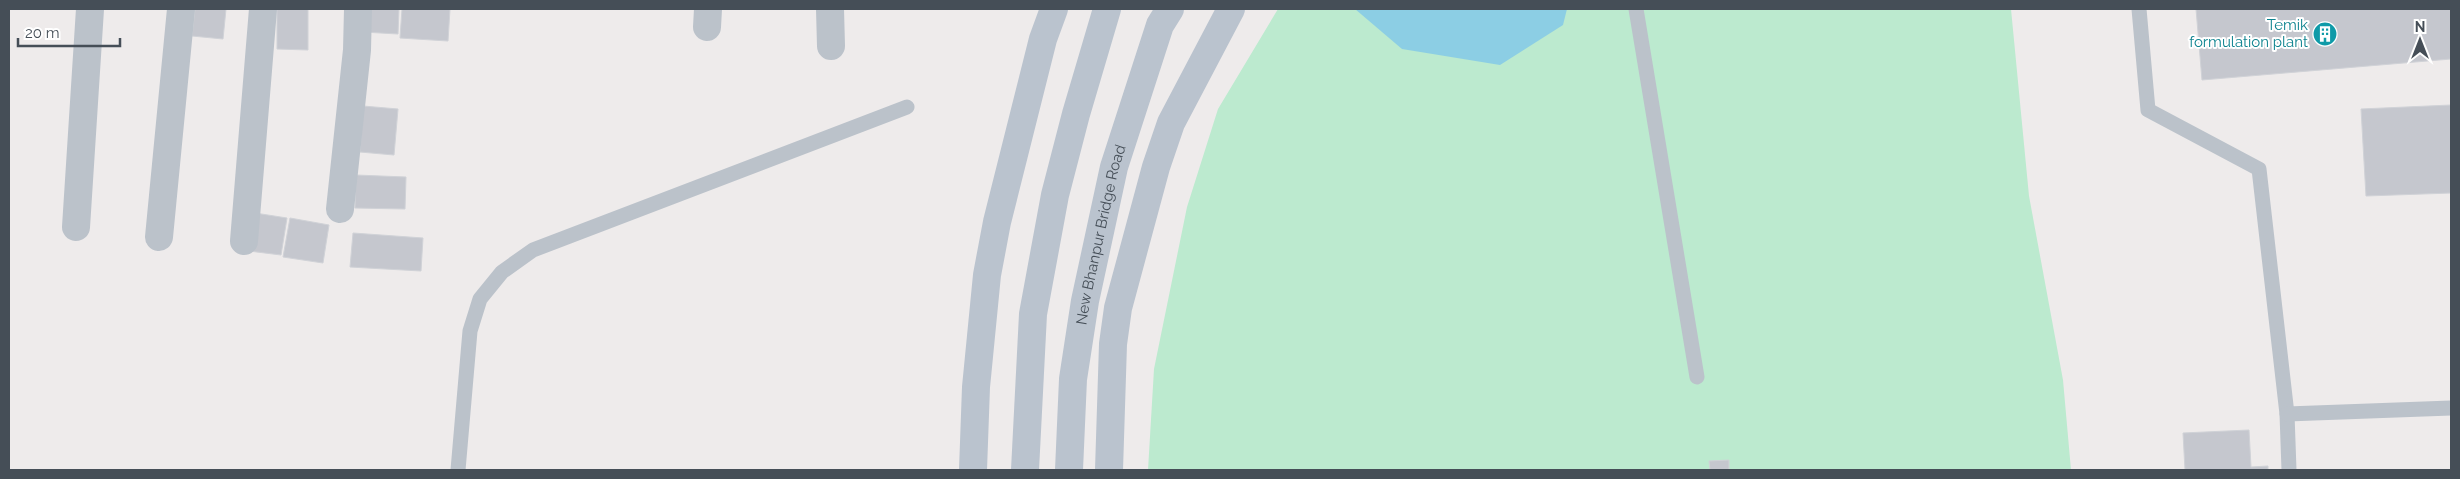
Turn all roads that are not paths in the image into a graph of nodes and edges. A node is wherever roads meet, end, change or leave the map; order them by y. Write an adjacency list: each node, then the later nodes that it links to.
1 (90, 9): 15 (street)
2 (181, 9): 16 (street)
3 (263, 9): 17 (street)
4 (358, 9): 14 (street)
5 (830, 9): 12 (street)
6 (1107, 9): 23 (street)
7 (1231, 9): 25 (street)
8 (1636, 9): 18 (lane)
9 (2139, 9): 20 (lane)
10 (1049, 14): 22 (street)
11 (1165, 17): 24 (street, New Bhanpur Bridge Road)
12 (831, 46)
13 (907, 107): 21 (lane)
14 (340, 209)
15 (76, 227)
16 (159, 237)
17 (244, 241)
18 (1697, 377)
19 (2451, 408): 20 (lane)
20 (2286, 414): 26 (lane)
21 (458, 470)
22 (973, 470)
23 (1025, 470)
24 (1070, 470)
25 (1109, 470)
26 (2289, 470)

